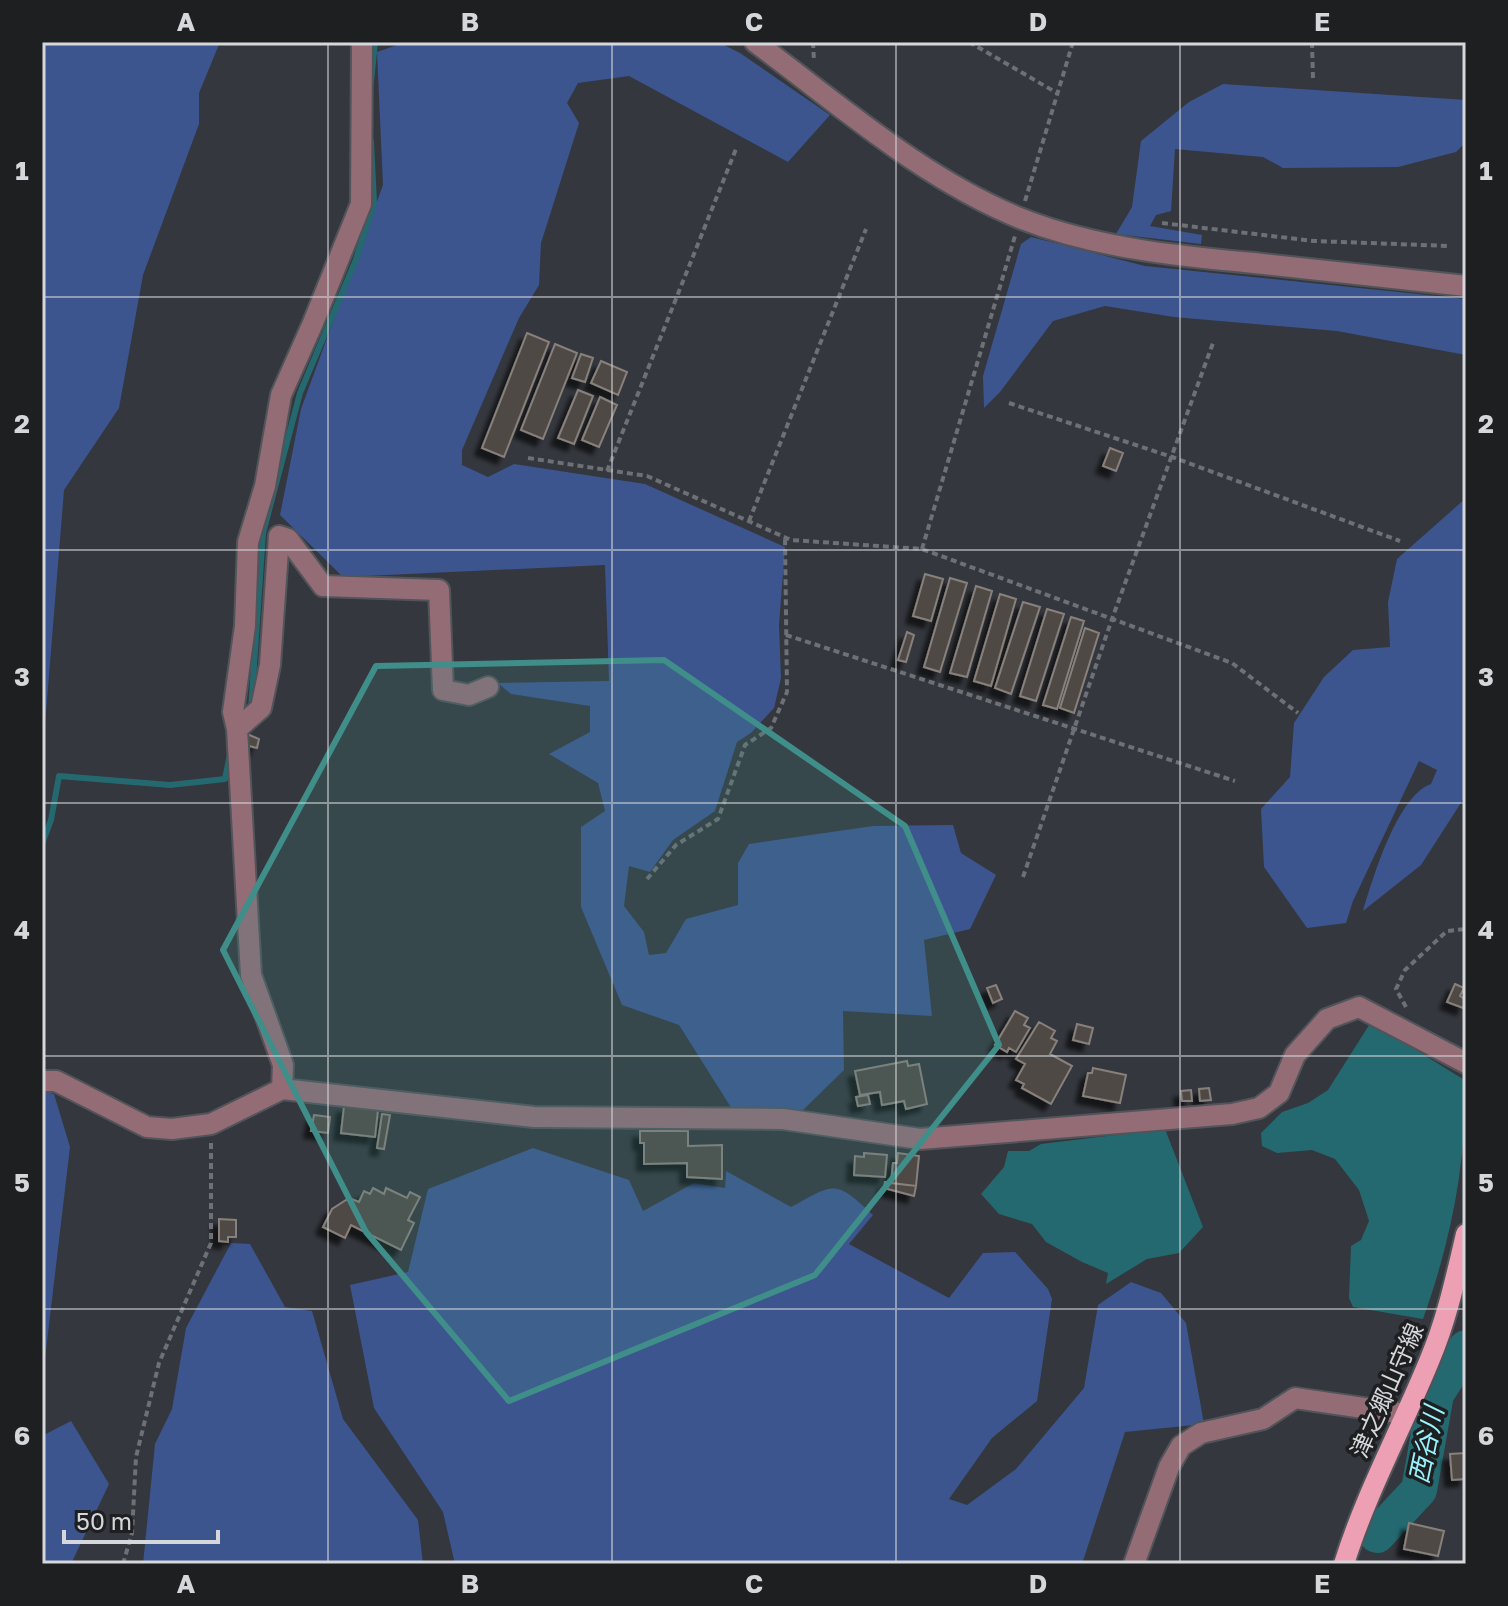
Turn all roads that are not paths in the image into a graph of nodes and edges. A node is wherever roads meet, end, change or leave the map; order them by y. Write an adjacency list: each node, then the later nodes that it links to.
1 (362, 42): 5 (street)
2 (755, 42): 3 (street)
3 (1466, 286)
4 (488, 687): 5 (street)
5 (237, 729): 8 (street)
6 (1466, 1063): 8 (street)
7 (42, 1081): 8 (street)
8 (282, 1089)
9 (1466, 1234): 10 (main road, 津之郷山守線)
10 (1405, 1414): 11 (street); 12 (main road, 津之郷山守線)
11 (1134, 1564)
12 (1344, 1564)

